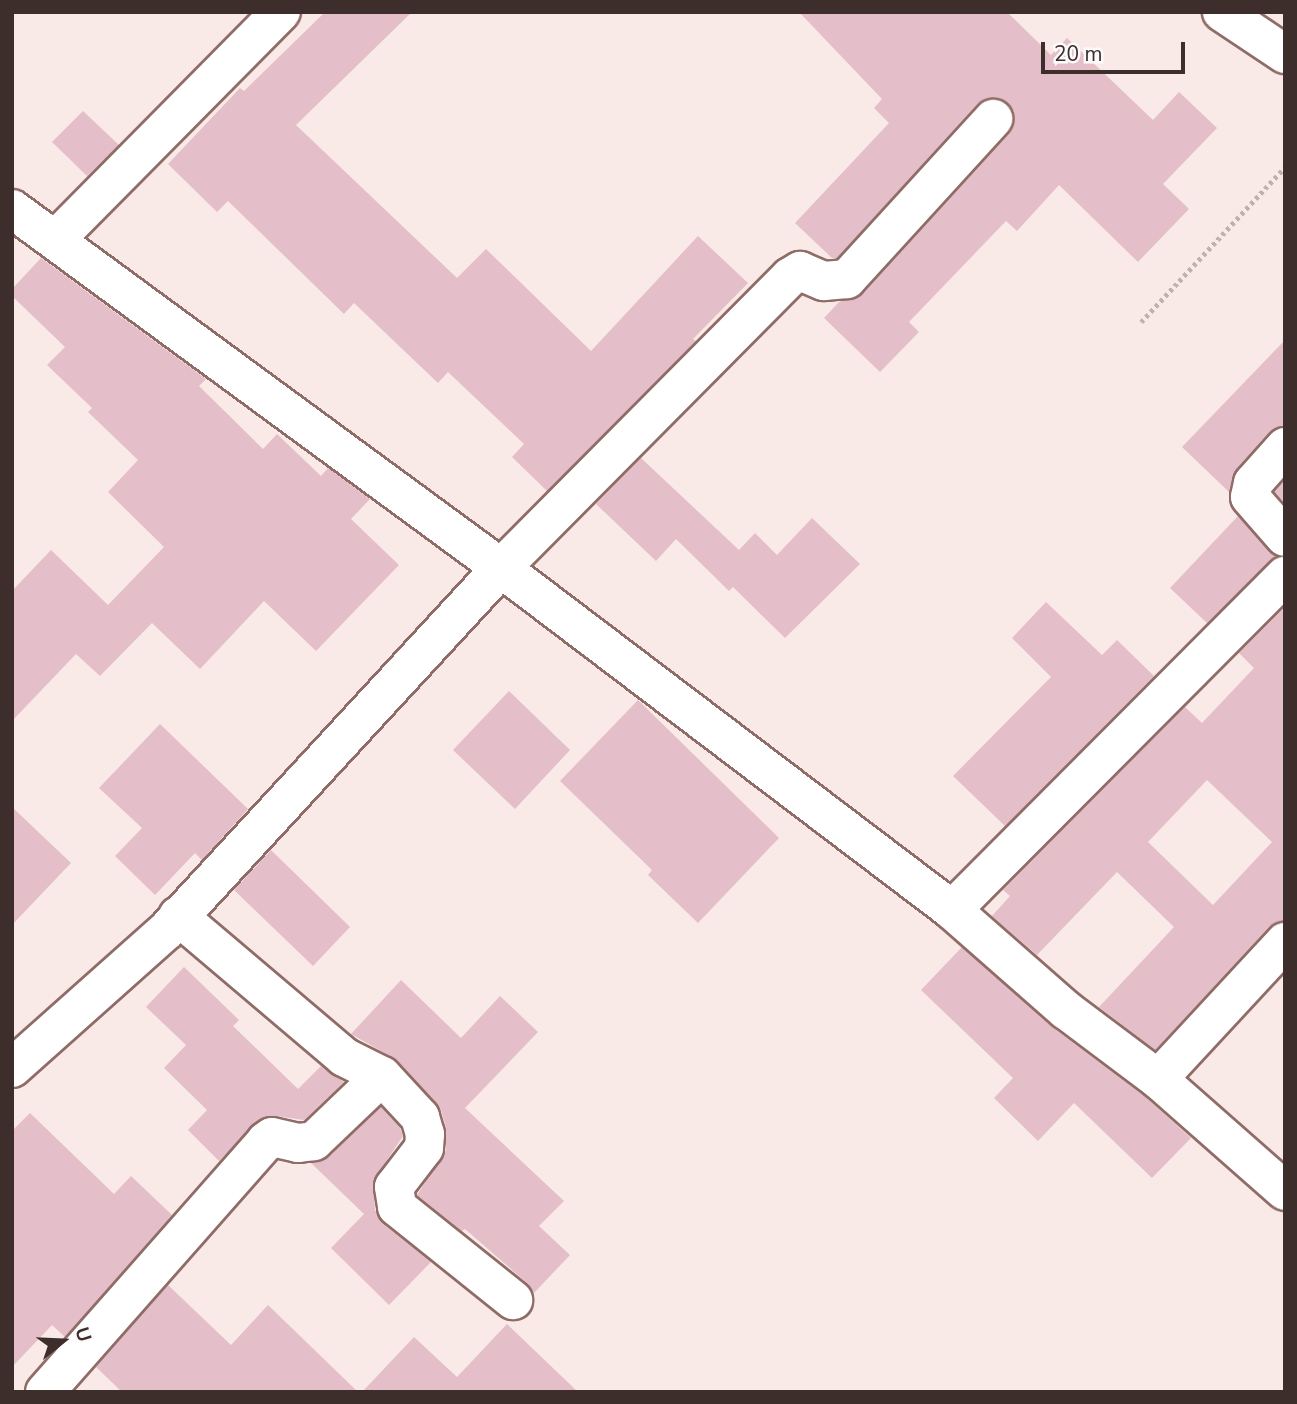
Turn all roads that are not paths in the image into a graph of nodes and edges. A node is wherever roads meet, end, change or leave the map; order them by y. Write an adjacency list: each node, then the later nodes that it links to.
1 (281, 12): 6 (street)
2 (1222, 12): 3 (street)
3 (1285, 54)
4 (993, 119): 9 (street)
5 (12, 209): 6 (street)
6 (55, 240): 9 (street)
7 (1285, 447): 8 (street)
8 (1285, 537)
9 (501, 568): 11 (street); 12 (street)
10 (1285, 576): 11 (street)
11 (952, 910): 16 (street)
12 (178, 916): 14 (street); 15 (street)
13 (1285, 942): 16 (street)
14 (12, 1068)
15 (382, 1076): 18 (street); 19 (street)
16 (1158, 1079): 17 (street)
17 (1285, 1191)
18 (513, 1300)
19 (45, 1392)

